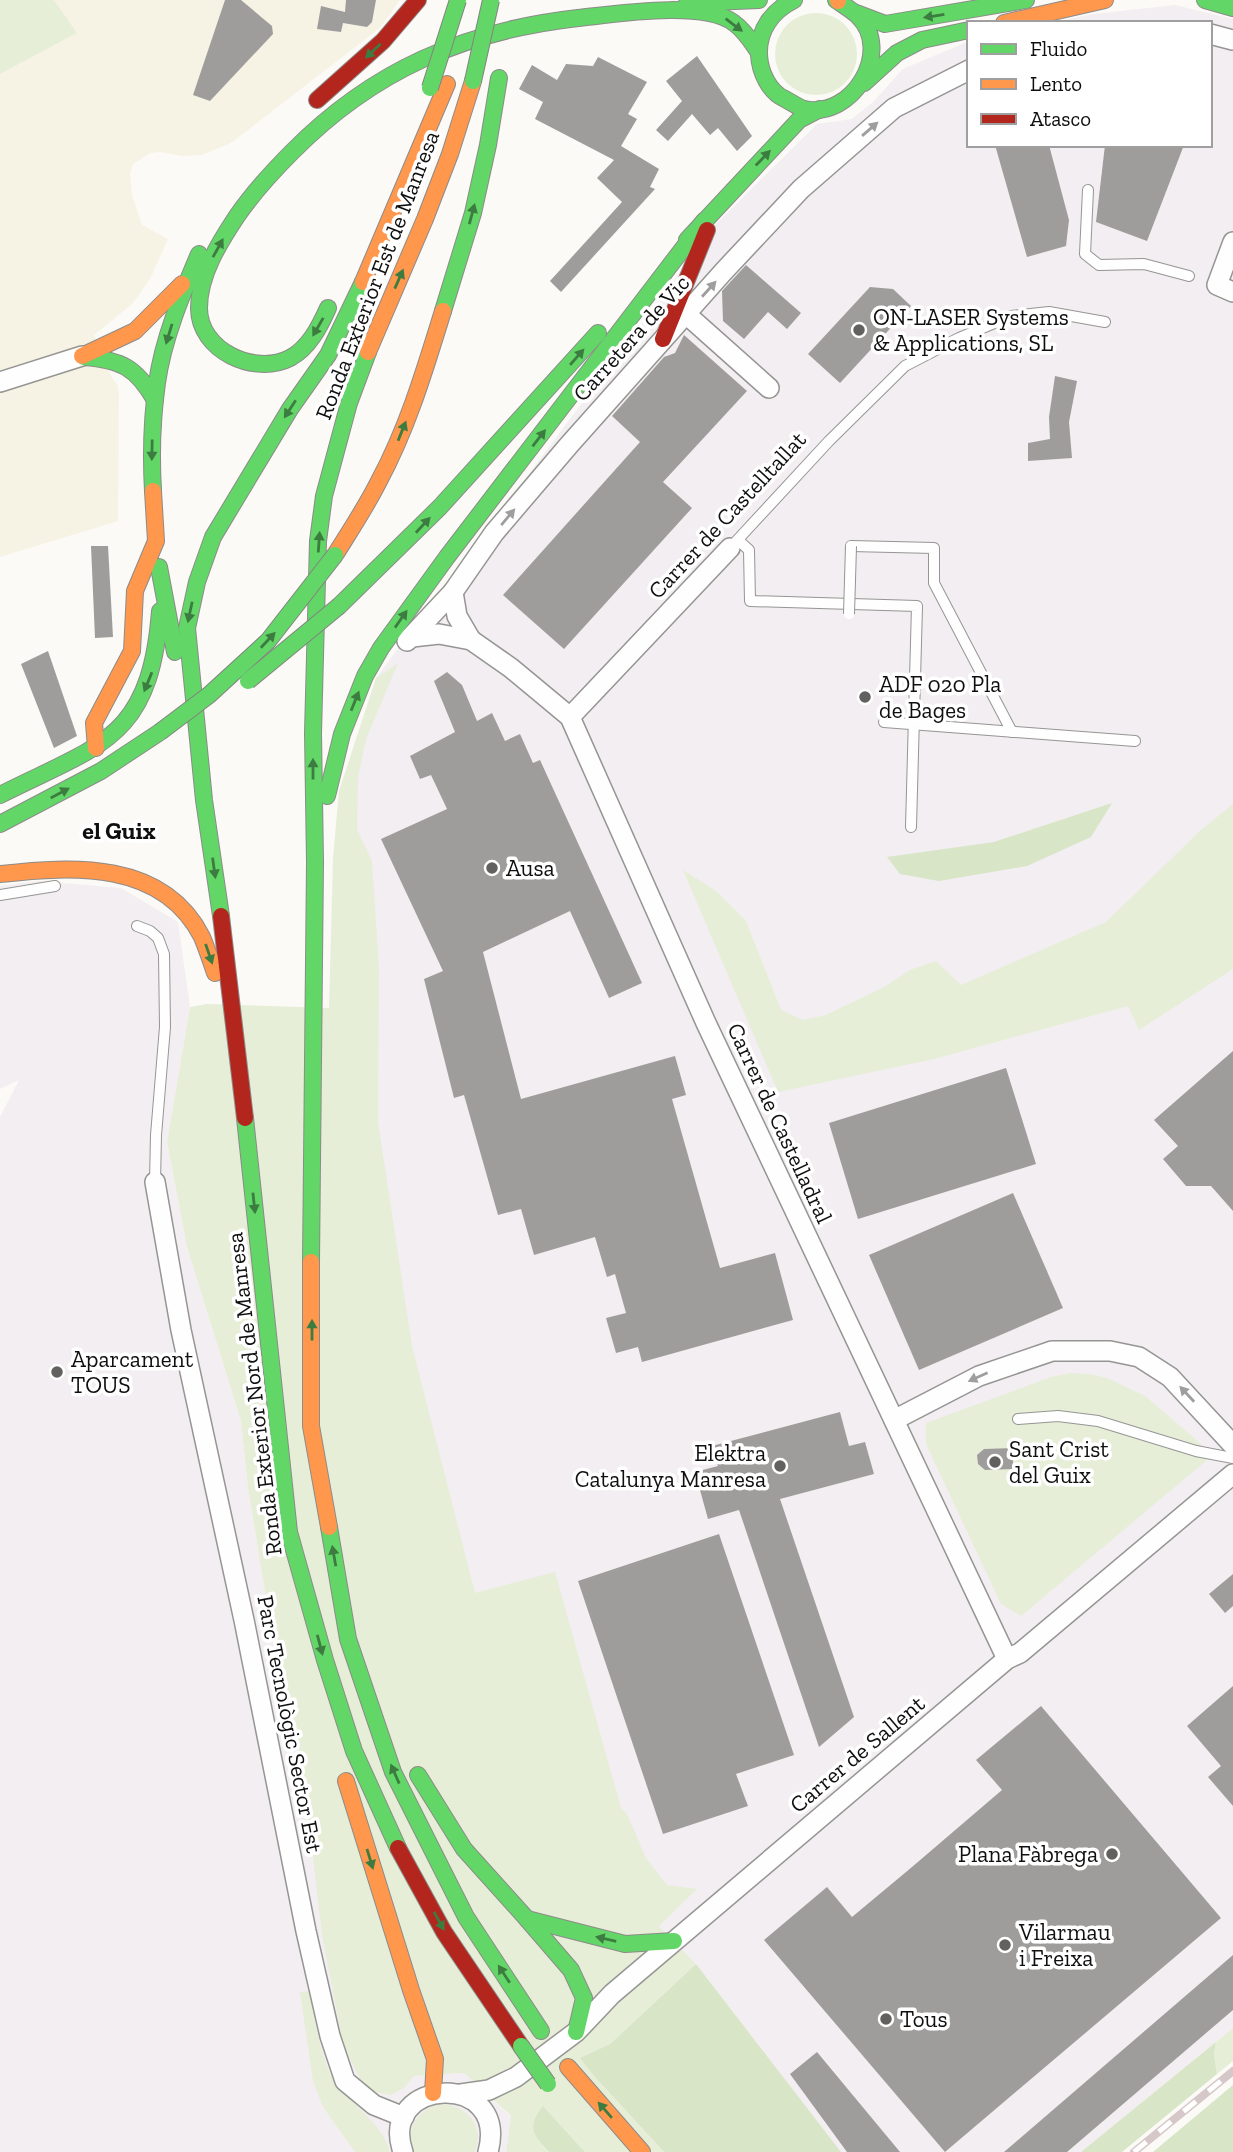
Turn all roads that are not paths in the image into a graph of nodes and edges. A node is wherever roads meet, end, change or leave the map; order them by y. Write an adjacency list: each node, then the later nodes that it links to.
1 (418, 0): 22 (main road, one-way to 22)
2 (458, 0): 23 (main road, bridge)
3 (468, 0): 55 (main road, Ronda Exterior Est de Manresa, one-way to 55)
4 (491, 0): 59 (main road, Ronda Exterior Est de Manresa, one-way to 4, bridge)
5 (761, 0): 10 (main road); 28 (main road)
6 (837, 0): 13 (main road)
7 (1026, 0): 13 (main road, one-way to 13)
8 (1105, 0): 14 (main road)
9 (1205, 0): 11 (main road)
10 (789, 2): 18 (main road)
11 (1233, 8)
12 (507, 13): 51 (main road, one-way to 12, bridge)
13 (856, 13): 20 (main road)
14 (1010, 21)
15 (967, 30): 20 (main road)
16 (1212, 35): 17 (street)
17 (1233, 40)
18 (758, 51): 21 (main road); 31 (main road, one-way to 18)
19 (967, 71): 32 (street, Carretera de Vic, one-way to 19)
20 (862, 85): 21 (main road)
21 (820, 109): 25 (main road, one-way to 21)
22 (302, 115)
23 (396, 162)
24 (1088, 190): 29 (lane)
25 (716, 208): 26 (main road); 34 (main road)
26 (704, 221): 46 (main road, one-way to 26); 51 (main road, one-way to 26, bridge)
27 (1233, 242): 30 (street)
28 (190, 276): 35 (main road); 38 (main road, one-way to 38)
29 (1189, 276)
30 (1225, 288)
31 (335, 294)
32 (686, 314): 34 (street, Carretera de Vic); 37 (street)
33 (1104, 323): 40 (lane, Carrer de Castelltallat)
34 (663, 340): 42 (street, Carretera de Vic, one-way to 34)
35 (82, 356): 36 (street); 38 (main road)
36 (0, 382)
37 (769, 388)
38 (155, 400): 39 (main road, one-way to 39)
39 (156, 541): 41 (main road); 53 (main road)
40 (734, 544): 47 (street, Carrer de Castelltallat); 49 (lane)
41 (159, 567): 53 (main road, one-way to 53); 55 (main road)
42 (453, 592): 44 (street, Carretera de Vic); 45 (street, Carrer de Castelladral)
43 (849, 614): 50 (lane, bridge)
44 (412, 637): 45 (street, Carrer de Castelladral); 46 (street, Carretera de Vic)
45 (471, 640): 47 (street, Carrer de Castelladral)
46 (365, 676): 59 (main road, one-way to 46)
47 (570, 717): 69 (street, Carrer de Castelladral)
48 (884, 722): 49 (lane)
49 (914, 724): 50 (lane); 57 (lane)
50 (1012, 732): 52 (lane)
51 (162, 739): 56 (main road, one-way to 51); 58 (main road)
52 (1135, 741)
53 (96, 748): 54 (main road)
54 (0, 795)
55 (204, 800): 66 (main road, Ronda Exterior Nord de Manresa, one-way to 66)
56 (0, 824)
57 (911, 827)
58 (0, 838)
59 (315, 862): 75 (main road, one-way to 59)
60 (0, 874): 61 (main road)
61 (128, 875): 62 (lane); 66 (main road, one-way to 66)
62 (95, 882)
63 (68, 885): 64 (lane)
64 (0, 895)
65 (137, 926): 67 (lane)
66 (246, 1135): 73 (main road, Ronda Exterior Nord de Manresa, one-way to 73)
67 (155, 1182): 87 (street, Parc Tecnològic Sector Est)
68 (1018, 1419): 71 (lane)
69 (894, 1420): 70 (street, one-way to 69); 76 (street, Carrer de Castelladral)
70 (1233, 1444)
71 (1233, 1458)
72 (1233, 1474): 76 (street, Carrer de Sallent)
73 (289, 1532): 74 (main road); 84 (main road, Ronda Exterior Nord de Manresa, one-way to 84, bridge)
74 (295, 1609)
75 (348, 1639): 77 (main road); 91 (main road, one-way to 75)
76 (1007, 1659): 81 (street, Carrer de Sallent)
77 (397, 1736)
78 (410, 1760): 80 (main road)
79 (341, 1766): 85 (main road, one-way to 85)
80 (527, 1919): 81 (main road, one-way to 80); 82 (main road)
81 (674, 1941): 82 (street, Carrer de Sallent)
82 (576, 2032): 83 (street, Carrer de Sallent)
83 (516, 2077): 86 (street, Carrer de Sallent); 88 (street, Carrer de Sallent)
84 (553, 2088)
85 (433, 2093): 86 (street, Carrer de Sallent); 87 (street)
86 (461, 2094): 88 (street)
87 (404, 2117): 89 (street)
88 (490, 2128): 90 (street, Carrer de Sallent)
89 (403, 2152)
90 (488, 2152)
91 (642, 2152)

